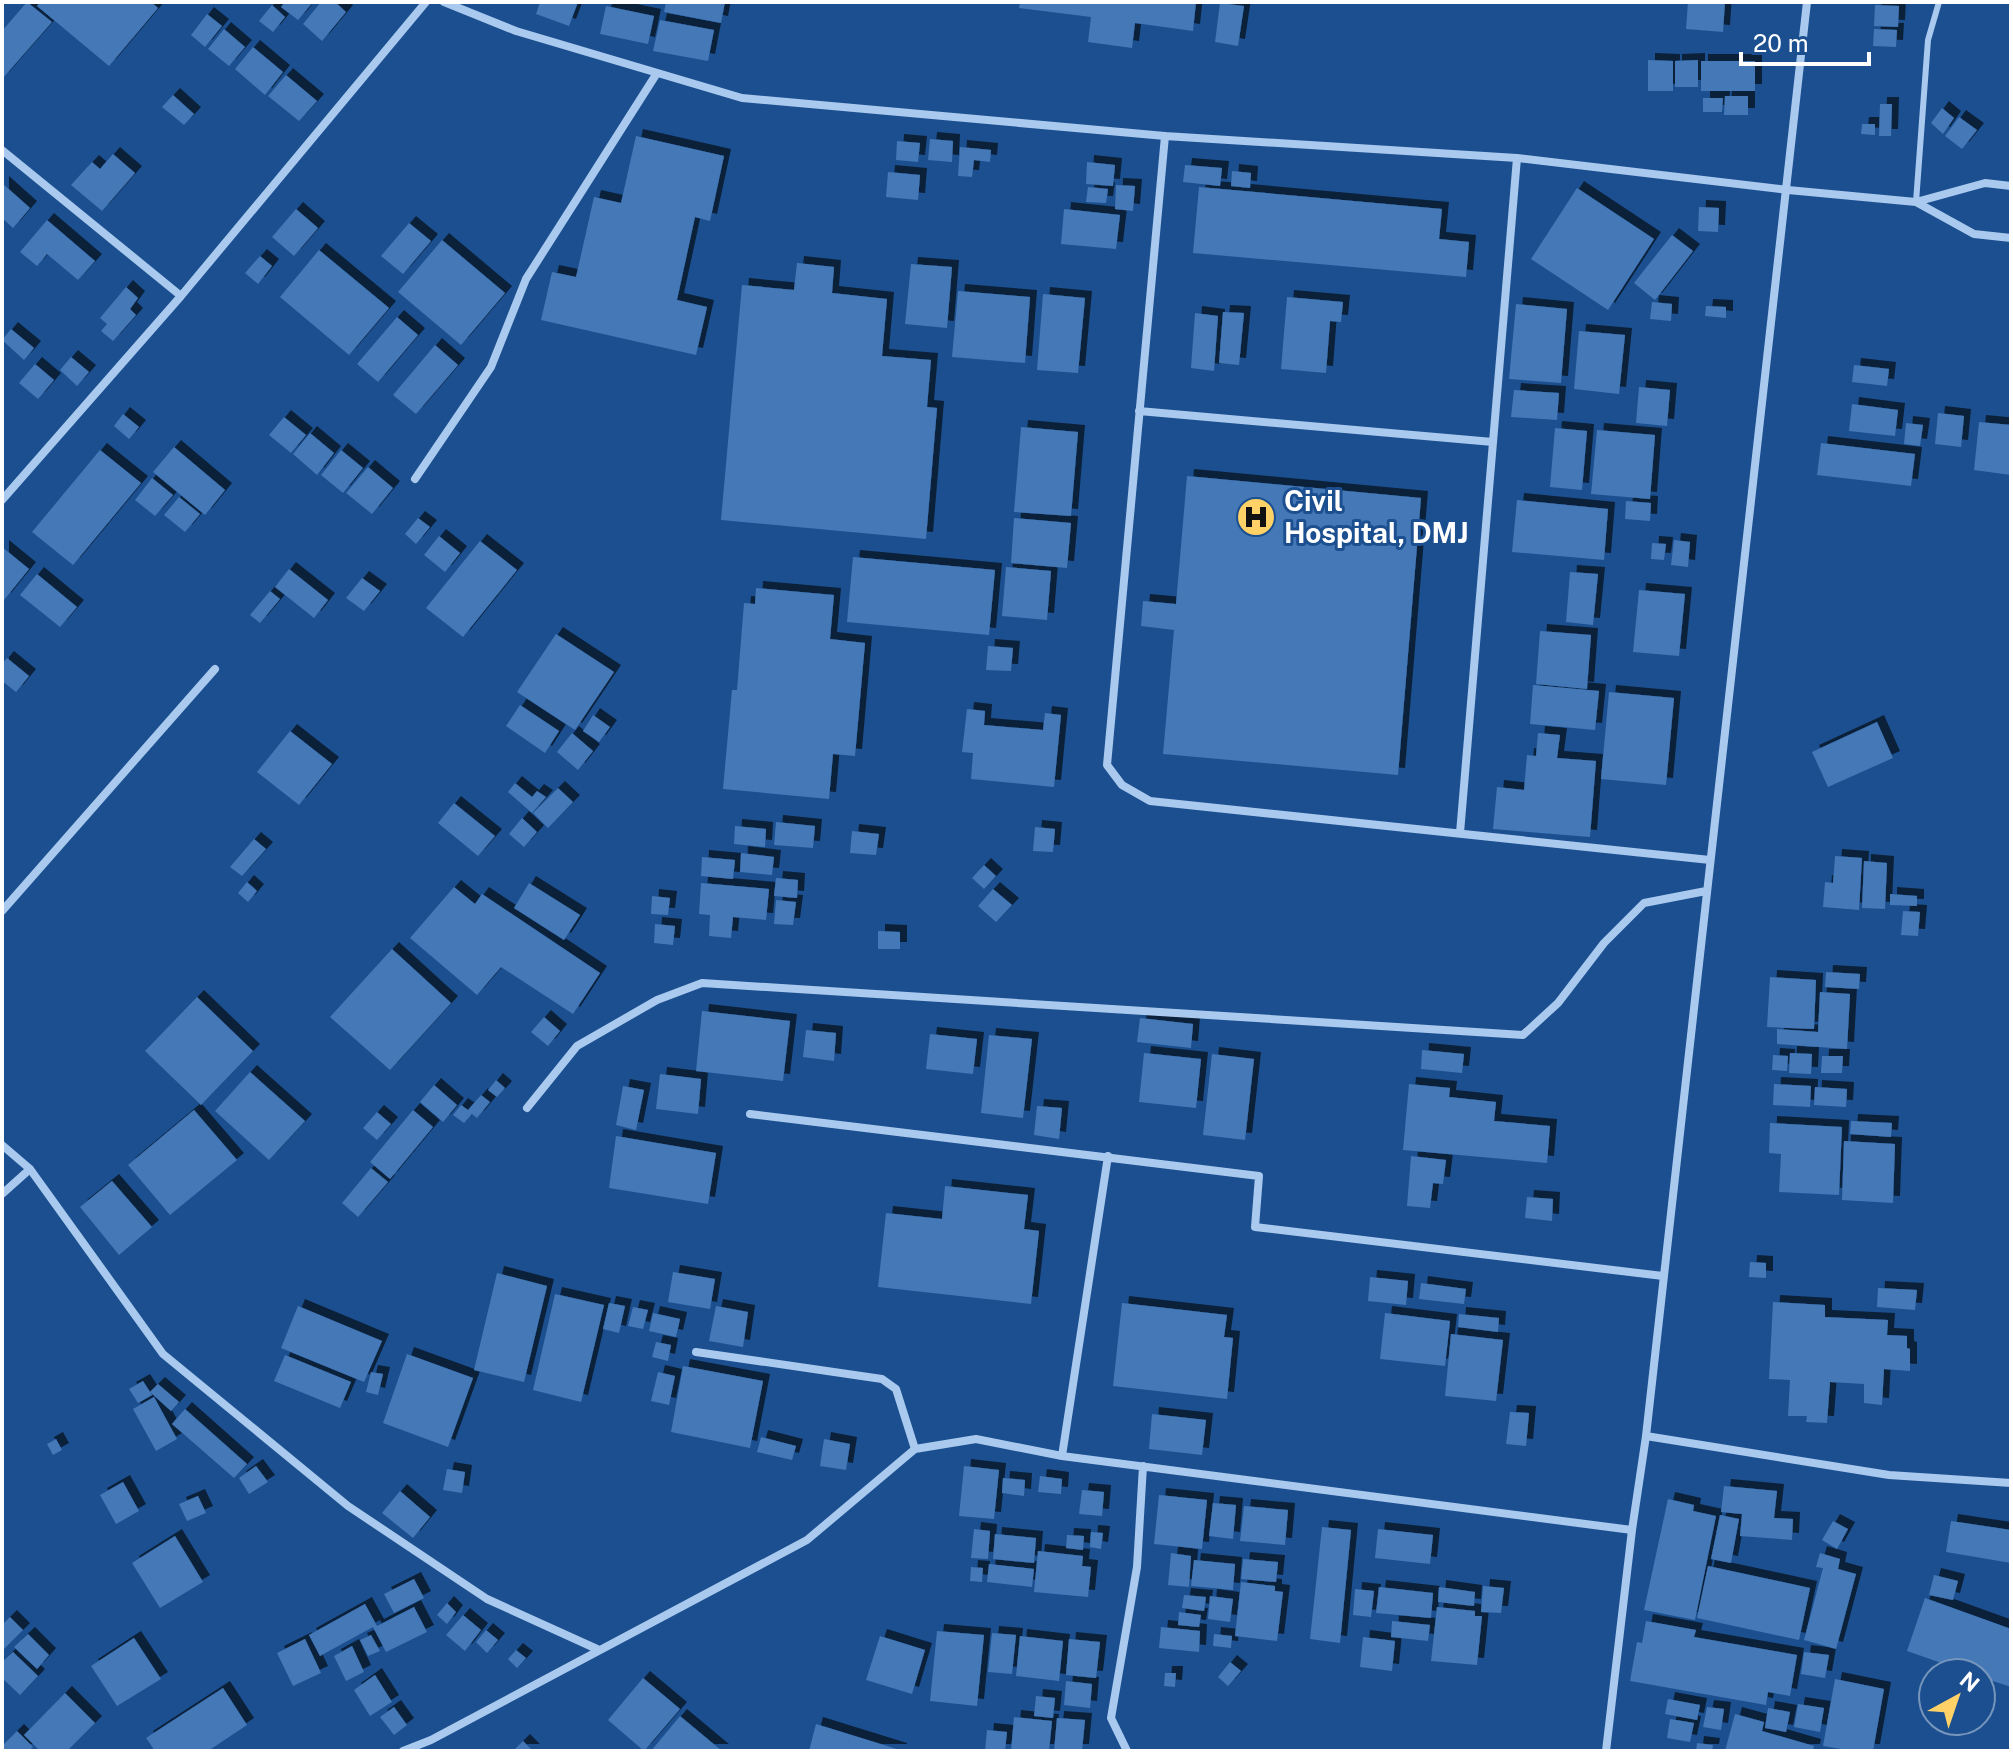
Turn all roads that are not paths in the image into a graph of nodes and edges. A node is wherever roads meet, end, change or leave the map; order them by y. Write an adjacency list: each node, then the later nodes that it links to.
1 (426, 2): 13 (street)
2 (444, 2): 5 (street)
3 (1807, 2): 10 (street)
4 (1939, 2): 11 (lane)
5 (657, 73): 6 (street); 16 (street)
6 (1165, 136): 8 (street); 14 (street)
7 (2, 150): 13 (street)
8 (1517, 158): 10 (street); 15 (street)
9 (2011, 186): 11 (street)
10 (1788, 190): 11 (street); 20 (street)
11 (1916, 202): 12 (street)
12 (2011, 238)
13 (181, 296): 17 (street)
14 (1139, 411): 15 (street); 19 (street)
15 (1493, 442): 19 (street)
16 (415, 479)
17 (2, 500)
18 (215, 669): 22 (street)
19 (1460, 833): 20 (street)
20 (1710, 860): 21 (street)
21 (1706, 891): 23 (street); 29 (street)
22 (2, 911)
23 (527, 1108)
24 (750, 1114): 26 (street)
25 (2, 1145): 27 (street)
26 (1108, 1156): 29 (street); 33 (street)
27 (30, 1169): 28 (street); 37 (street)
28 (2, 1194)
29 (1663, 1276): 31 (street)
30 (696, 1352): 32 (street)
31 (1646, 1436): 35 (street); 36 (street)
32 (915, 1449): 33 (street); 37 (street)
33 (1062, 1456): 34 (street)
34 (1143, 1466): 36 (street); 39 (street)
35 (2011, 1483)
36 (1632, 1530): 40 (street)
37 (597, 1649): 38 (street)
38 (403, 1751)
39 (1127, 1751)
40 (1606, 1751)

